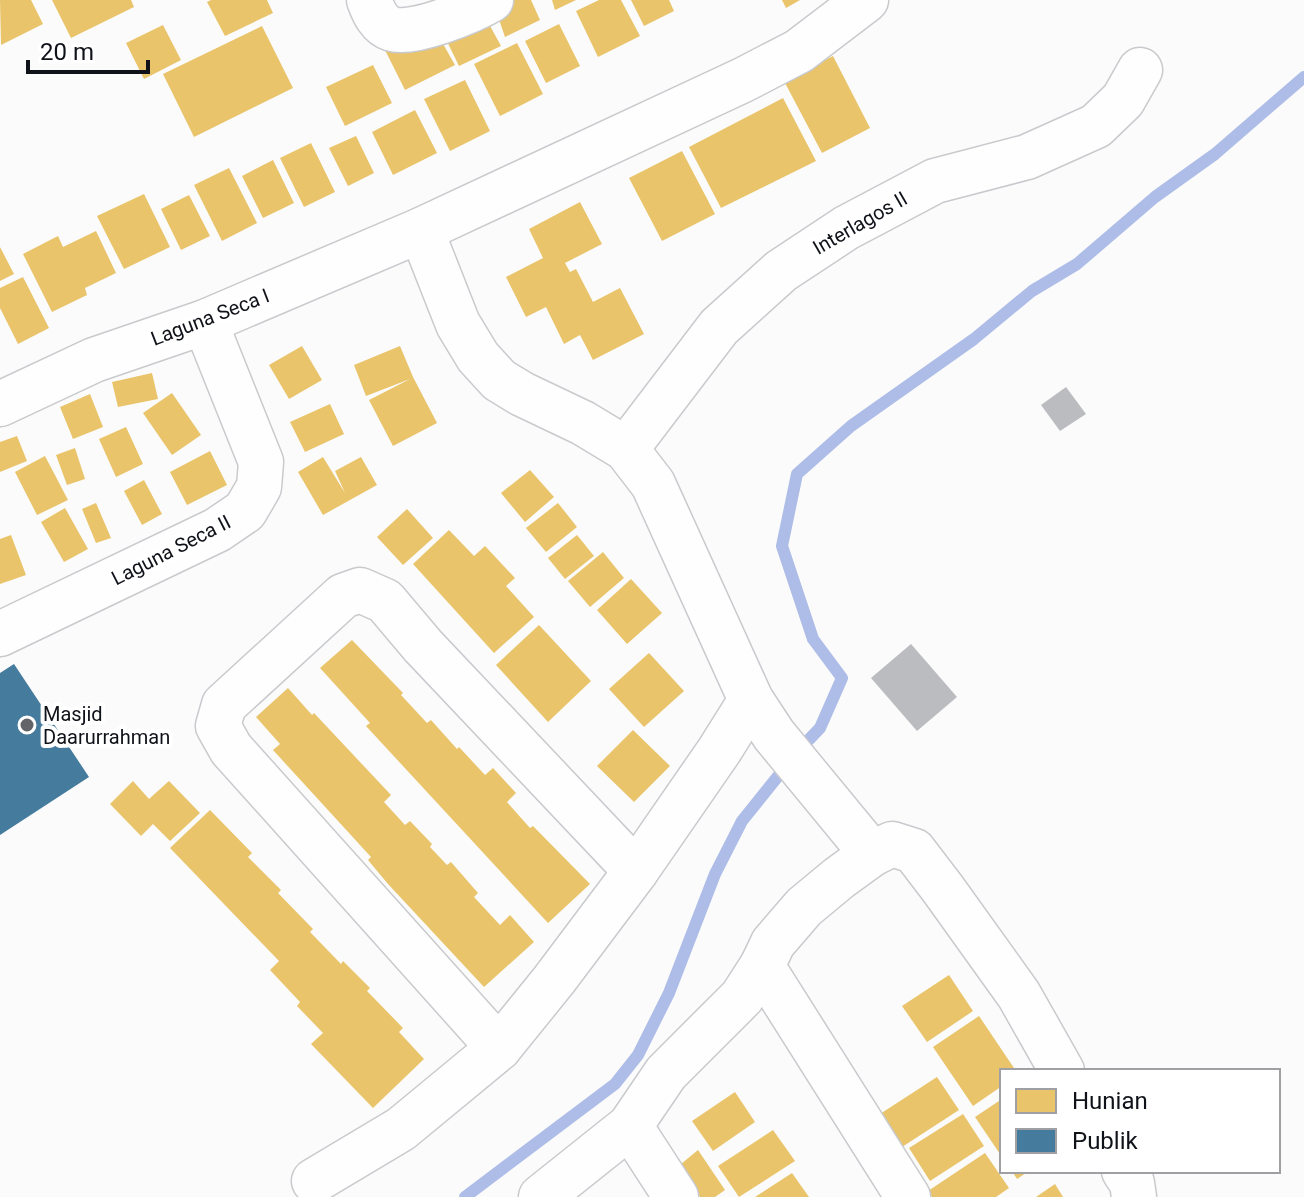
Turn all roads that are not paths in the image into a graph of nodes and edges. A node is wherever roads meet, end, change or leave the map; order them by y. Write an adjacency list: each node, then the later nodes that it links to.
1 (369, 0): 2 (street)
2 (491, 0)
3 (866, 0): 5 (street, Laguna Seca I)
4 (1140, 70): 8 (street, Interlagos II)
5 (421, 230): 6 (street, Laguna Seca I); 8 (street)
6 (205, 322): 7 (street, Laguna Seca I); 9 (street, Laguna Seca II)
7 (0, 404)
8 (626, 449): 10 (street)
9 (0, 634)
10 (763, 718): 11 (street); 12 (street)
11 (872, 854): 13 (street); 15 (street)
12 (636, 871): 14 (street); 14 (street)
13 (762, 966): 16 (street); 21 (street)
14 (499, 1048): 18 (street)
15 (1061, 1069)
16 (630, 1126): 19 (street); 20 (street)
17 (1125, 1173): 22 (street)
18 (314, 1181)
19 (541, 1197)
20 (676, 1197)
21 (908, 1197)
22 (1134, 1197)

